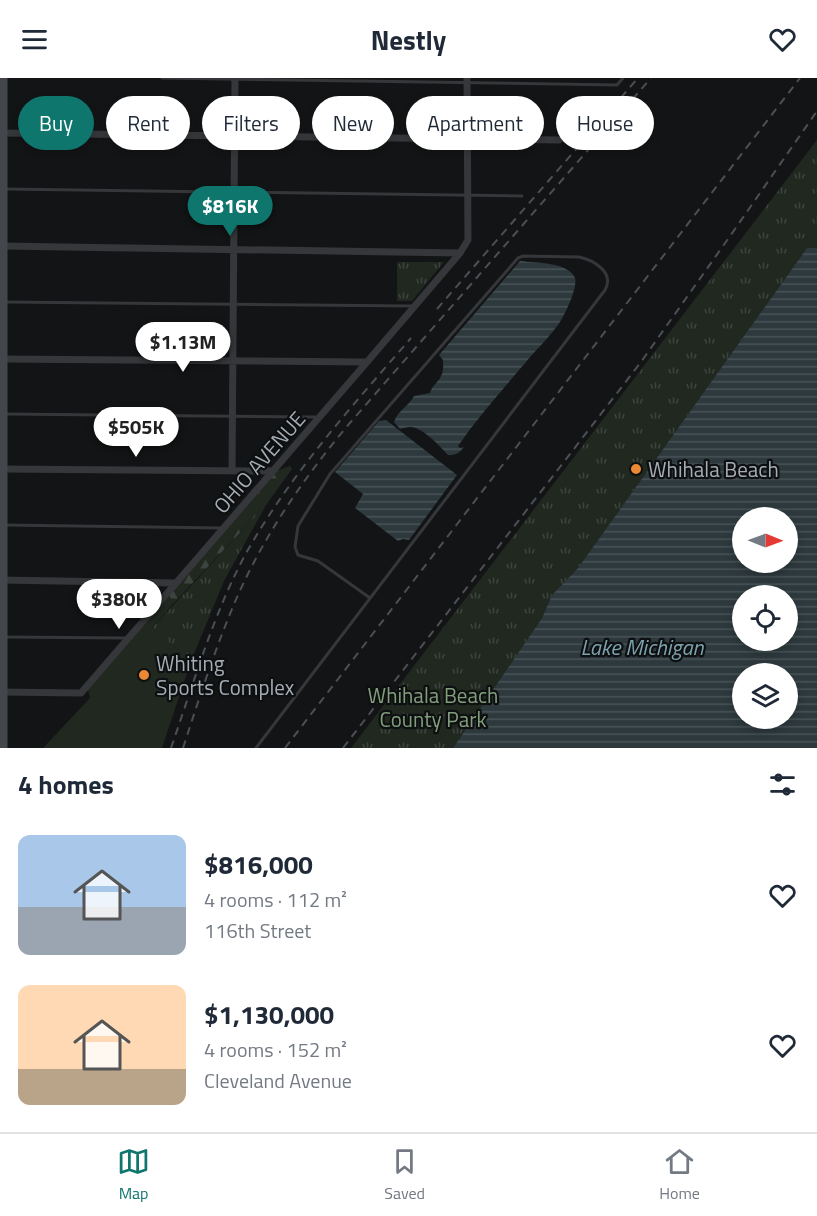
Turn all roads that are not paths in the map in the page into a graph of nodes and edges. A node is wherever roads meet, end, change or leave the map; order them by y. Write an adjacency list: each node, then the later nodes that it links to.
1 (3, 78): 8 (street)
2 (162, 78): 4 (lane)
3 (623, 78): 5 (lane)
4 (234, 79): 5 (lane); 6 (street)
5 (467, 80): 7 (street)
6 (234, 96)
7 (467, 96)
8 (1, 133): 9 (street); 14 (street)
9 (202, 135)
10 (300, 136): 11 (street)
11 (406, 138)
12 (235, 150): 15 (street)
13 (467, 150): 16 (street)
14 (1, 189): 15 (lane); 18 (street)
15 (234, 192): 16 (lane); 19 (street)
16 (468, 195): 17 (lane); 20 (street)
17 (522, 196)
18 (1, 246): 19 (street); 21 (street)
19 (234, 249): 20 (street); 22 (street)
20 (460, 253): 23 (street, OHIO AVENUE)
21 (1, 302): 22 (lane); 24 (street)
22 (234, 305): 23 (lane); 25 (street)
23 (416, 306): 26 (street, OHIO AVENUE)
24 (1, 359): 25 (street); 27 (street)
25 (233, 361): 26 (street); 28 (street)
26 (367, 362): 29 (street, OHIO AVENUE)
27 (1, 414): 28 (lane); 30 (street)
28 (233, 416): 29 (lane); 31 (street)
29 (320, 417): 32 (street, OHIO AVENUE)
30 (1, 469): 31 (street); 33 (street)
31 (232, 471): 32 (street)
32 (272, 471): 34 (street, OHIO AVENUE)
33 (1, 525): 34 (lane); 35 (street)
34 (224, 528): 36 (street, OHIO AVENUE)
35 (2, 580): 36 (street); 38 (street)
36 (175, 583): 39 (street, OHIO AVENUE)
37 (370, 598): 37 (lane); 42 (lane)
38 (2, 637): 39 (lane); 40 (street)
39 (128, 638): 40 (street, OHIO AVENUE)
40 (2, 692): 41 (street)
41 (2, 747)
42 (256, 748)

